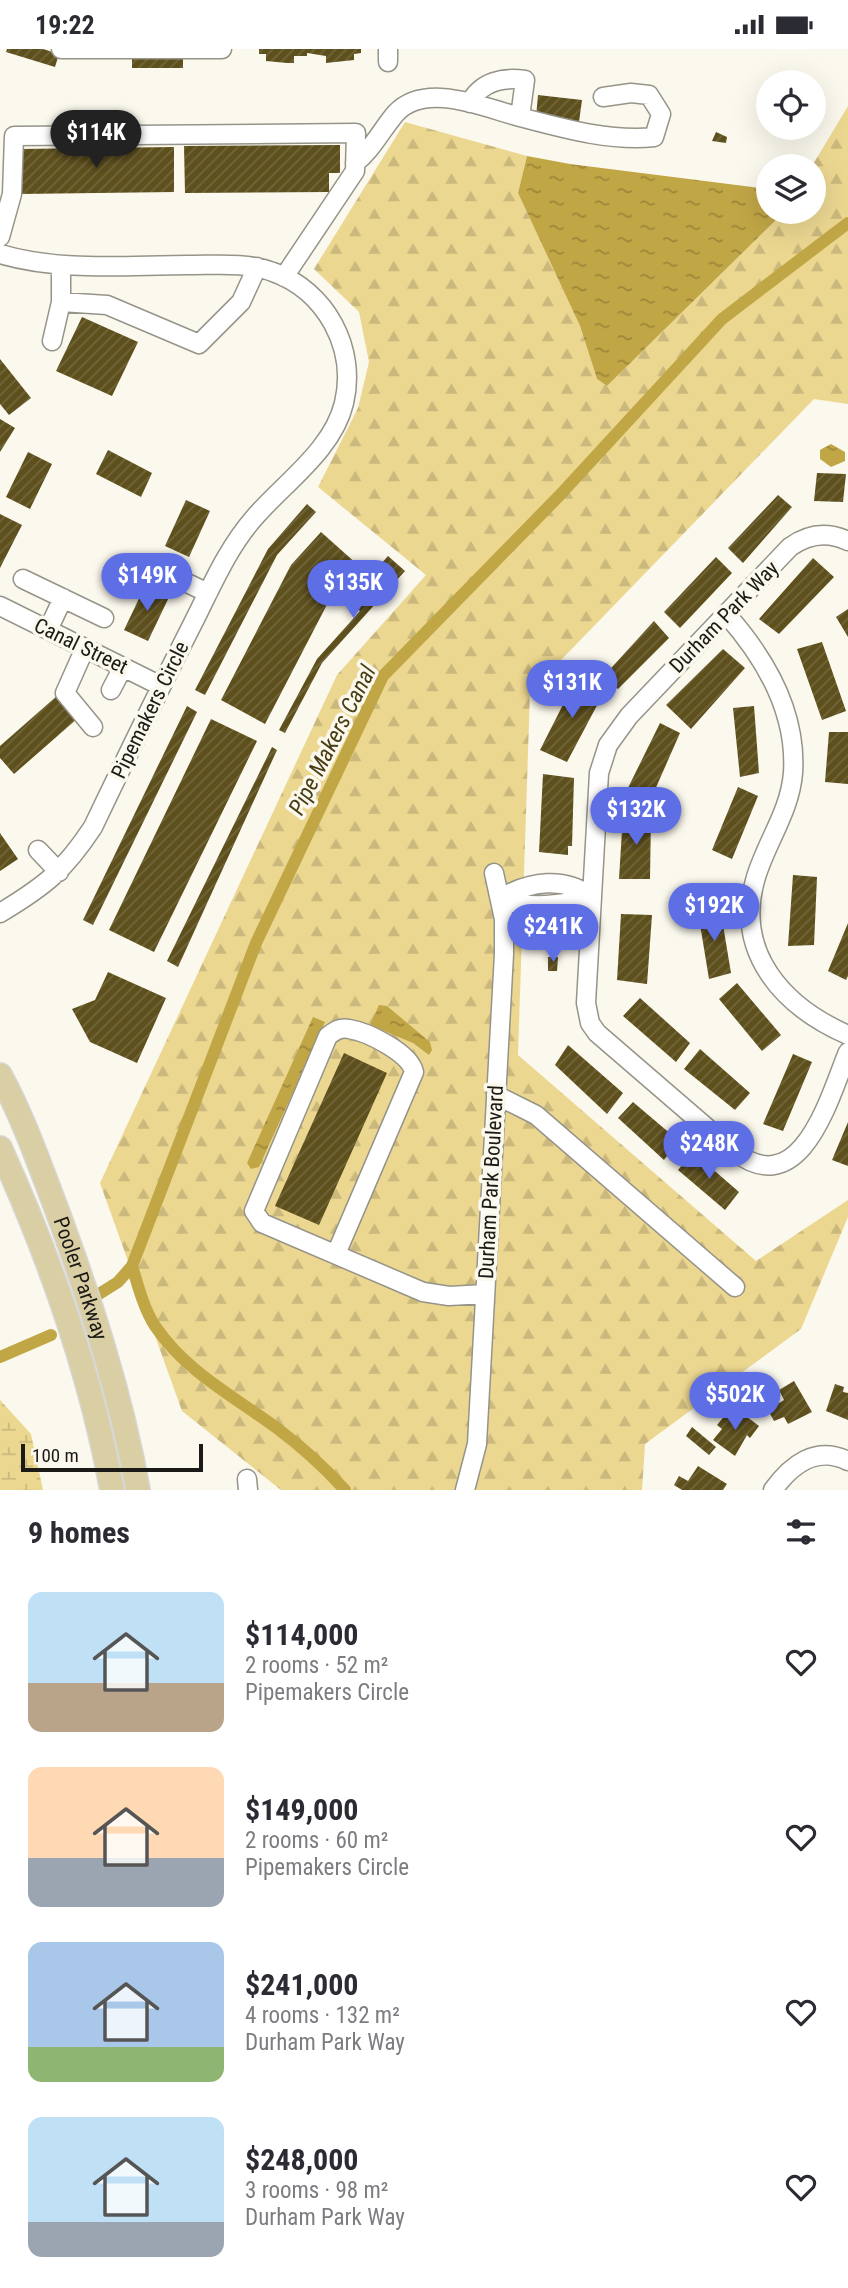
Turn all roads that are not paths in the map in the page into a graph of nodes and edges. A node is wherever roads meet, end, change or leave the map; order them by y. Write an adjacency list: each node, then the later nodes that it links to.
1 (61, 49): 2 (street)
2 (222, 49)
3 (603, 97): 5 (street)
4 (470, 103): 5 (street); 5 (street); 6 (street)
5 (520, 117)
6 (355, 163): 7 (street); 11 (street)
7 (0, 237)
8 (0, 254): 9 (street, Pipemakers Circle)
9 (61, 265): 10 (street, Pipemakers Circle); 12 (street)
10 (257, 267): 11 (street, Pipemakers Circle); 12 (street)
11 (285, 277): 17 (street, Pipemakers Circle)
12 (61, 302): 13 (street)
13 (52, 341)
14 (848, 541): 20 (street, Durham Park Way)
15 (23, 579): 18 (street)
16 (183, 581): 17 (street)
17 (208, 593): 25 (street, Pipemakers Circle)
18 (63, 598): 21 (street); 22 (street)
19 (0, 606): 22 (street, Canal Street)
20 (727, 615): 32 (street, Durham Park Way); 36 (street)
21 (104, 618)
22 (48, 630): 23 (street, Canal Street)
23 (85, 648): 24 (street, Canal Street); 27 (street)
24 (123, 667): 25 (street, Canal Street); 26 (street)
25 (161, 686): 29 (street, Pipemakers Circle)
26 (111, 690)
27 (93, 727)
28 (38, 850): 29 (street)
29 (59, 872): 35 (street, Pipemakers Circle)
30 (494, 873): 33 (street, Durham Park Boulevard)
31 (538, 885): 32 (street); 33 (street); 34 (street)
32 (592, 897): 34 (street); 37 (street, Durham Park Way)
33 (501, 898): 34 (street); 39 (street, Durham Park Boulevard)
34 (540, 903)
35 (0, 913)
36 (848, 1035)
37 (848, 1052)
38 (0, 1075): 46 (main road, Pooler Parkway)
39 (496, 1095): 42 (street); 43 (street, Durham Park Boulevard)
40 (0, 1148): 45 (main road, Pooler Parkway)
41 (336, 1254): 41 (street); 43 (street)
42 (735, 1287)
43 (485, 1294): 47 (street, Durham Park Boulevard)
44 (848, 1461): 48 (street)
45 (112, 1490)
46 (138, 1490)
47 (465, 1490)
48 (773, 1490)

